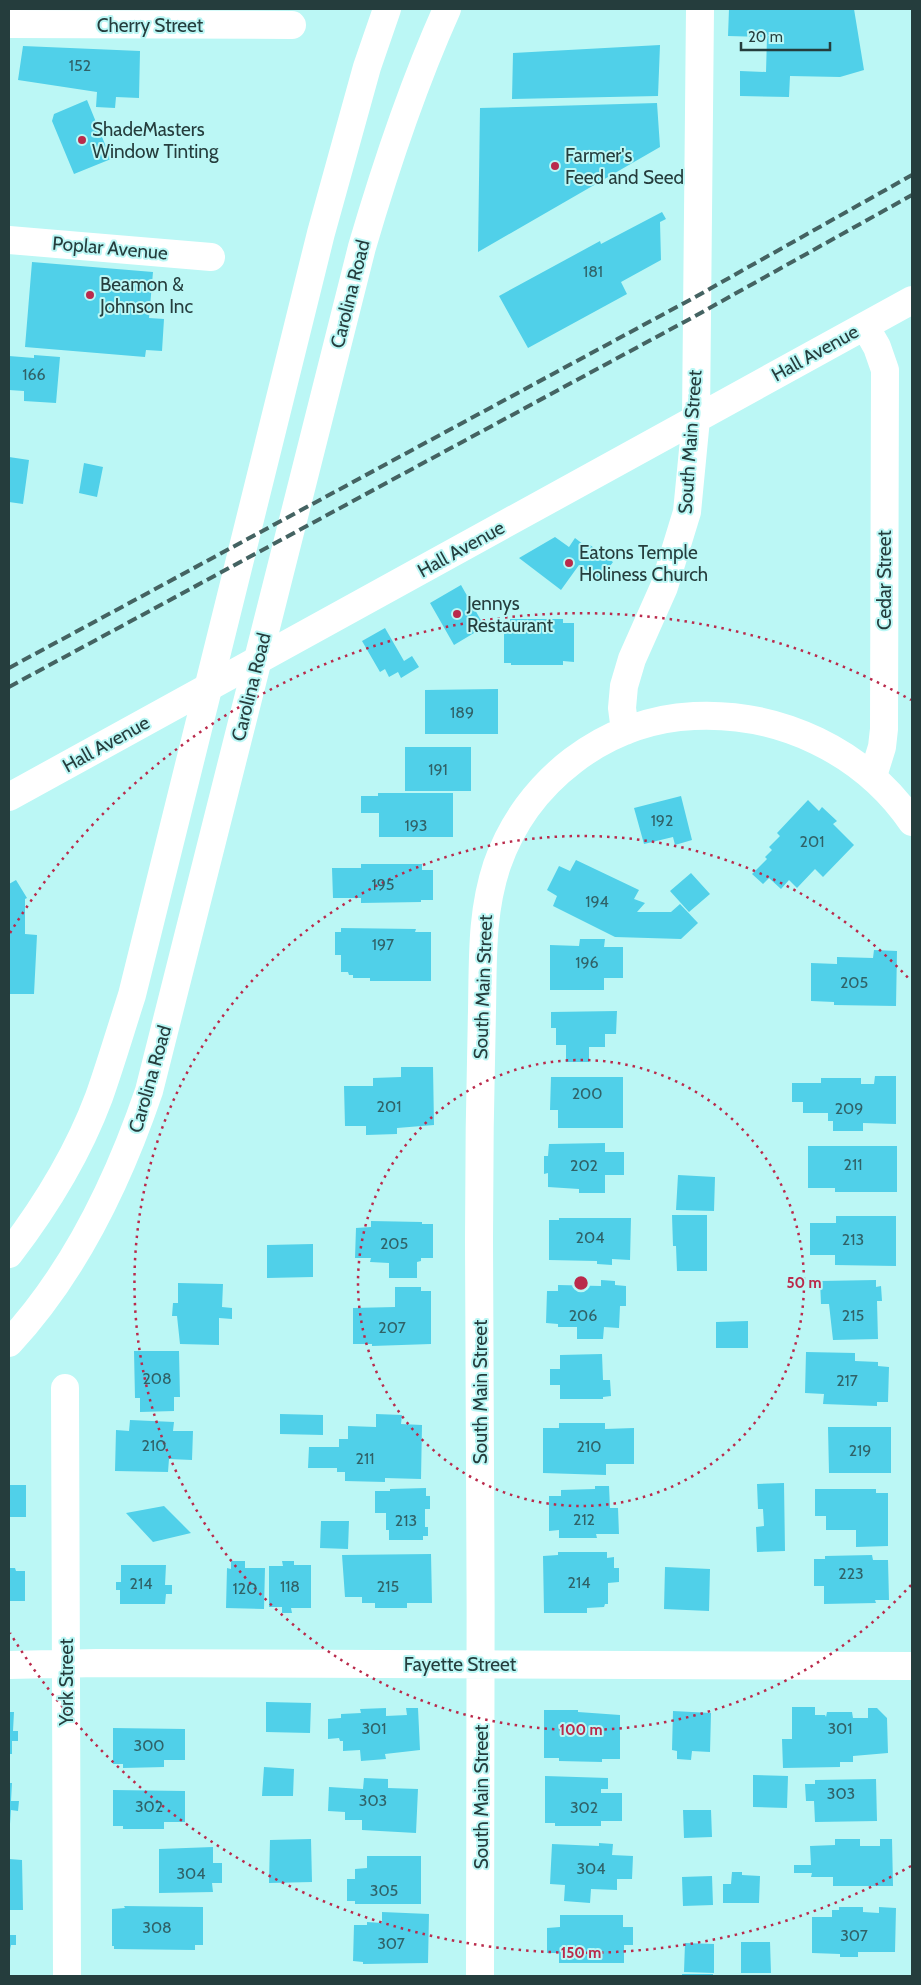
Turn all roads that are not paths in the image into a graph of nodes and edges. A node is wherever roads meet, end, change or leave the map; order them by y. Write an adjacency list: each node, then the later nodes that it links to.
1 (387, 9): 15 (street)
2 (447, 9): 16 (street, Carolina Road)
3 (700, 9): 10 (street, South Main Street)
4 (9, 24): 5 (street, Cherry Street)
5 (292, 26)
6 (9, 240): 7 (street, Poplar Avenue)
7 (211, 256)
8 (912, 300): 9 (street, Hall Avenue)
9 (866, 326): 10 (street, Hall Avenue); 12 (street, Cedar Street)
10 (696, 419): 11 (street, South Main Street); 13 (street, Hall Avenue)
11 (625, 731): 12 (street); 20 (street, South Main Street)
12 (872, 776): 14 (street)
13 (9, 797)
14 (908, 810)
15 (9, 1254)
16 (9, 1343)
17 (64, 1388): 18 (street, York Street)
18 (66, 1663): 19 (street, Fayette Street); 20 (street, Fayette Street); 22 (street, York Street)
19 (9, 1664)
20 (481, 1664): 21 (street, Fayette Street); 23 (street, South Main Street)
21 (912, 1666)
22 (67, 1976)
23 (480, 1976)

